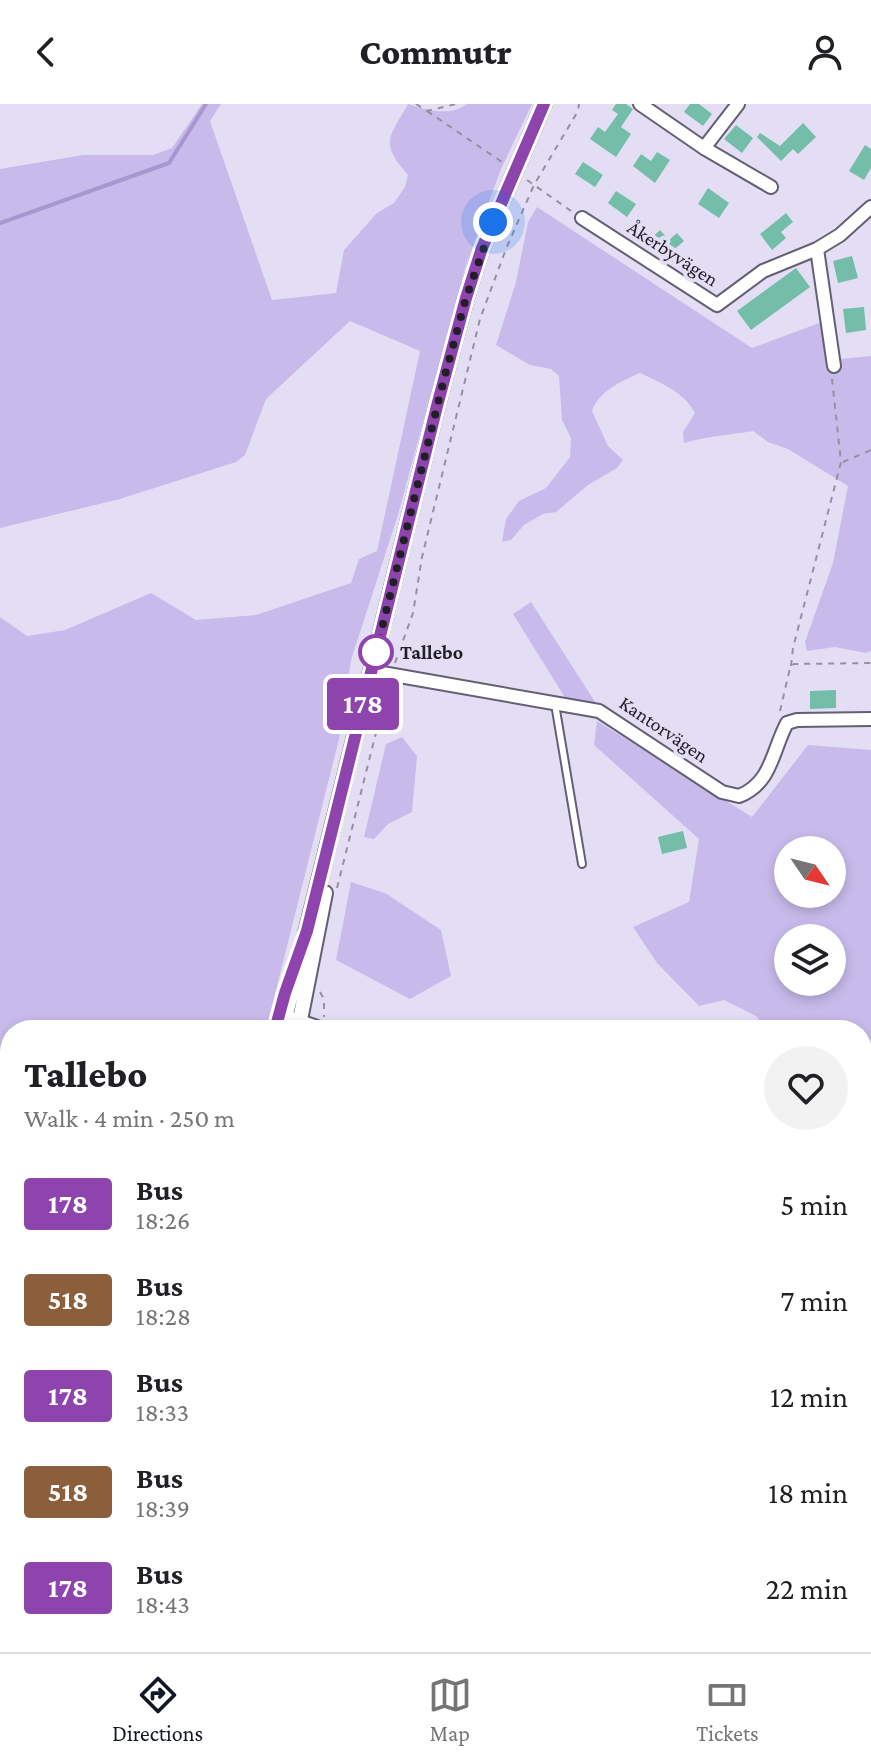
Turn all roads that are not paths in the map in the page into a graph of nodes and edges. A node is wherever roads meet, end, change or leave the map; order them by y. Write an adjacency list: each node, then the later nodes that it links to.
1 (544, 104): 10 (street)
2 (640, 104): 4 (street)
3 (738, 104): 4 (street)
4 (704, 148): 5 (street)
5 (771, 187)
6 (871, 207): 8 (street, Åkerbyvägen)
7 (582, 218): 8 (street, Åkerbyvägen)
8 (817, 249): 9 (street)
9 (834, 366)
10 (371, 671): 11 (street, Kantorvägen); 13 (street)
11 (555, 704): 12 (street, Kantorvägen); 14 (lane)
12 (871, 719)
13 (341, 794): 15 (street); 18 (street)
14 (582, 864)
15 (307, 931): 16 (street); 17 (street)
16 (278, 1020)
17 (285, 1020)
18 (301, 1020)

